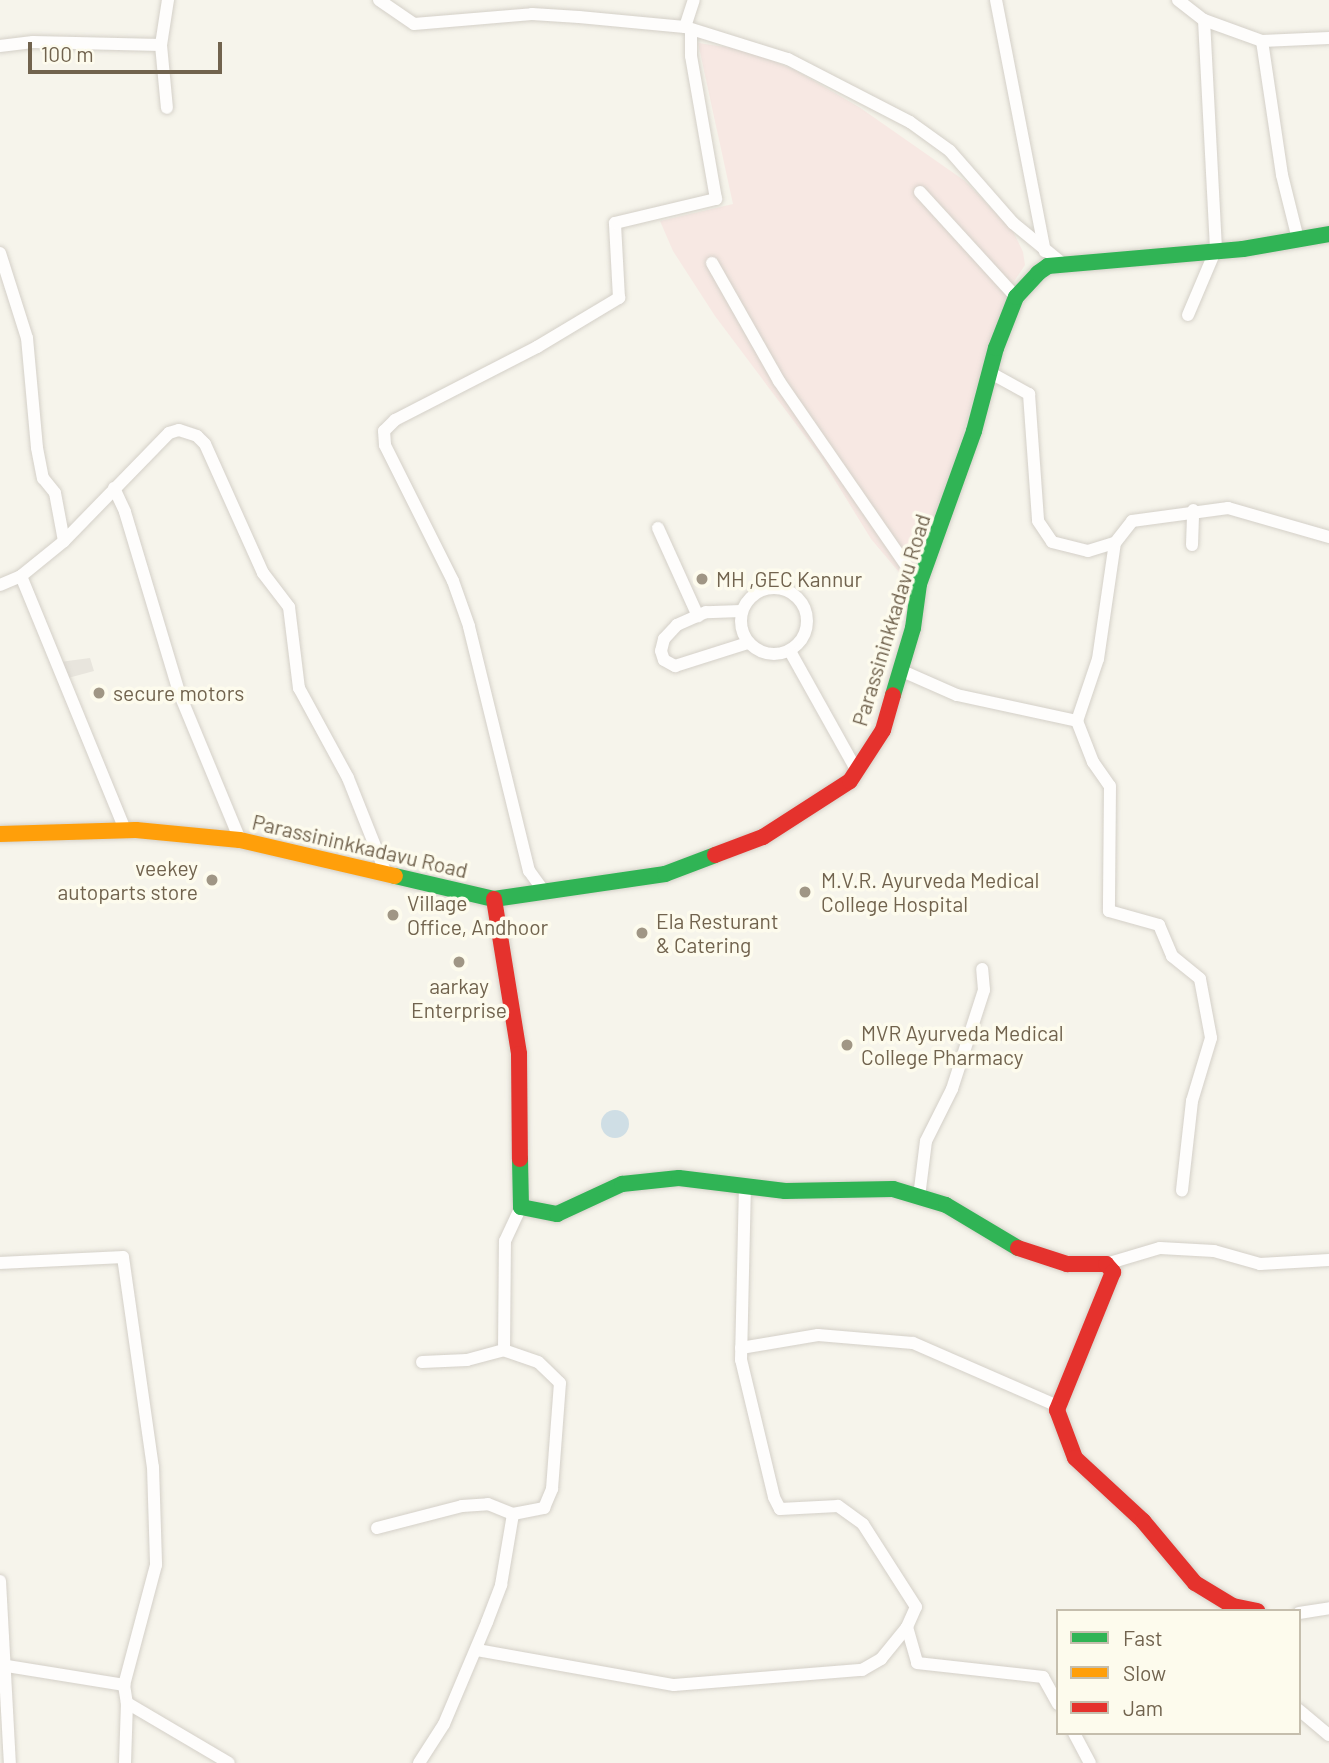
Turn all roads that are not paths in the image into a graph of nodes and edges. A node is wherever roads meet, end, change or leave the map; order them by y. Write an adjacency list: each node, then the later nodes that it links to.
1 (168, 0): 10 (street)
2 (379, 0): 7 (street)
3 (694, 0): 7 (street)
4 (996, 0): 17 (street)
5 (1178, 0): 6 (street)
6 (1204, 20): 9 (street); 16 (street)
7 (688, 29): 17 (street); 45 (street)
8 (1329, 38): 9 (street)
9 (1262, 41): 15 (street)
10 (161, 45): 11 (street); 12 (street)
11 (0, 46)
12 (167, 108)
13 (920, 192): 21 (street)
14 (1329, 234): 15 (main road, Parassininkkadavu Road)
15 (1298, 239): 16 (main road, Parassininkkadavu Road)
16 (1216, 249): 20 (main road, Parassininkkadavu Road); 22 (street)
17 (1045, 251): 20 (street)
18 (0, 253): 28 (street)
19 (712, 263): 32 (street)
20 (1063, 264): 21 (main road, Parassininkkadavu Road)
21 (1016, 298): 23 (main road, Parassininkkadavu Road)
22 (1188, 315)
23 (989, 372): 29 (street); 32 (main road, Parassininkkadavu Road)
24 (114, 488): 28 (street); 43 (street); 44 (street)
25 (1193, 510): 27 (street); 29 (street); 30 (street)
26 (658, 528): 35 (street)
27 (1329, 537)
28 (64, 541): 31 (street)
29 (1115, 543): 39 (street)
30 (1192, 545)
31 (21, 576): 33 (street); 41 (street)
32 (919, 584): 38 (main road, Parassininkkadavu Road)
33 (0, 585)
34 (741, 611): 35 (street); 36 (street); 37 (street)
35 (698, 616): 36 (street)
36 (748, 642): 37 (street)
37 (791, 653): 40 (street)
38 (900, 670): 39 (street); 40 (main road, Parassininkkadavu Road)
39 (1077, 721): 49 (street)
40 (857, 771): 45 (main road, Parassininkkadavu Road)
41 (124, 831): 42 (main road, Parassininkkadavu Road); 43 (main road, Parassininkkadavu Road)
42 (0, 834)
43 (240, 840): 44 (main road, Parassininkkadavu Road)
44 (385, 871): 46 (main road, Parassininkkadavu Road)
45 (543, 890): 46 (main road, Parassininkkadavu Road)
46 (494, 899): 51 (main road)
47 (982, 970): 50 (street)
48 (745, 1188): 50 (main road); 51 (main road); 55 (street)
49 (1182, 1190)
50 (919, 1197): 54 (main road)
51 (521, 1207): 56 (street)
52 (1329, 1260): 54 (street)
53 (0, 1263): 68 (street)
54 (1106, 1264): 58 (main road)
55 (741, 1348): 58 (street); 65 (street)
56 (503, 1350): 57 (street); 59 (street)
57 (422, 1362)
58 (1058, 1406): 62 (main road)
59 (513, 1514): 60 (street); 66 (street)
60 (377, 1528)
61 (0, 1581): 67 (street)
62 (1234, 1608)
63 (1329, 1608): 64 (street)
64 (1301, 1614)
65 (907, 1627): 66 (street); 69 (street)
66 (477, 1650): 77 (street)
67 (8, 1666): 68 (street); 74 (street)
68 (124, 1685): 70 (street)
69 (1056, 1700)
70 (127, 1703): 75 (street); 76 (street)
71 (1301, 1712): 73 (street)
72 (1075, 1735): 78 (street)
73 (1329, 1735)
74 (10, 1763)
75 (125, 1763)
76 (229, 1763)
77 (419, 1763)
78 (1090, 1763)

